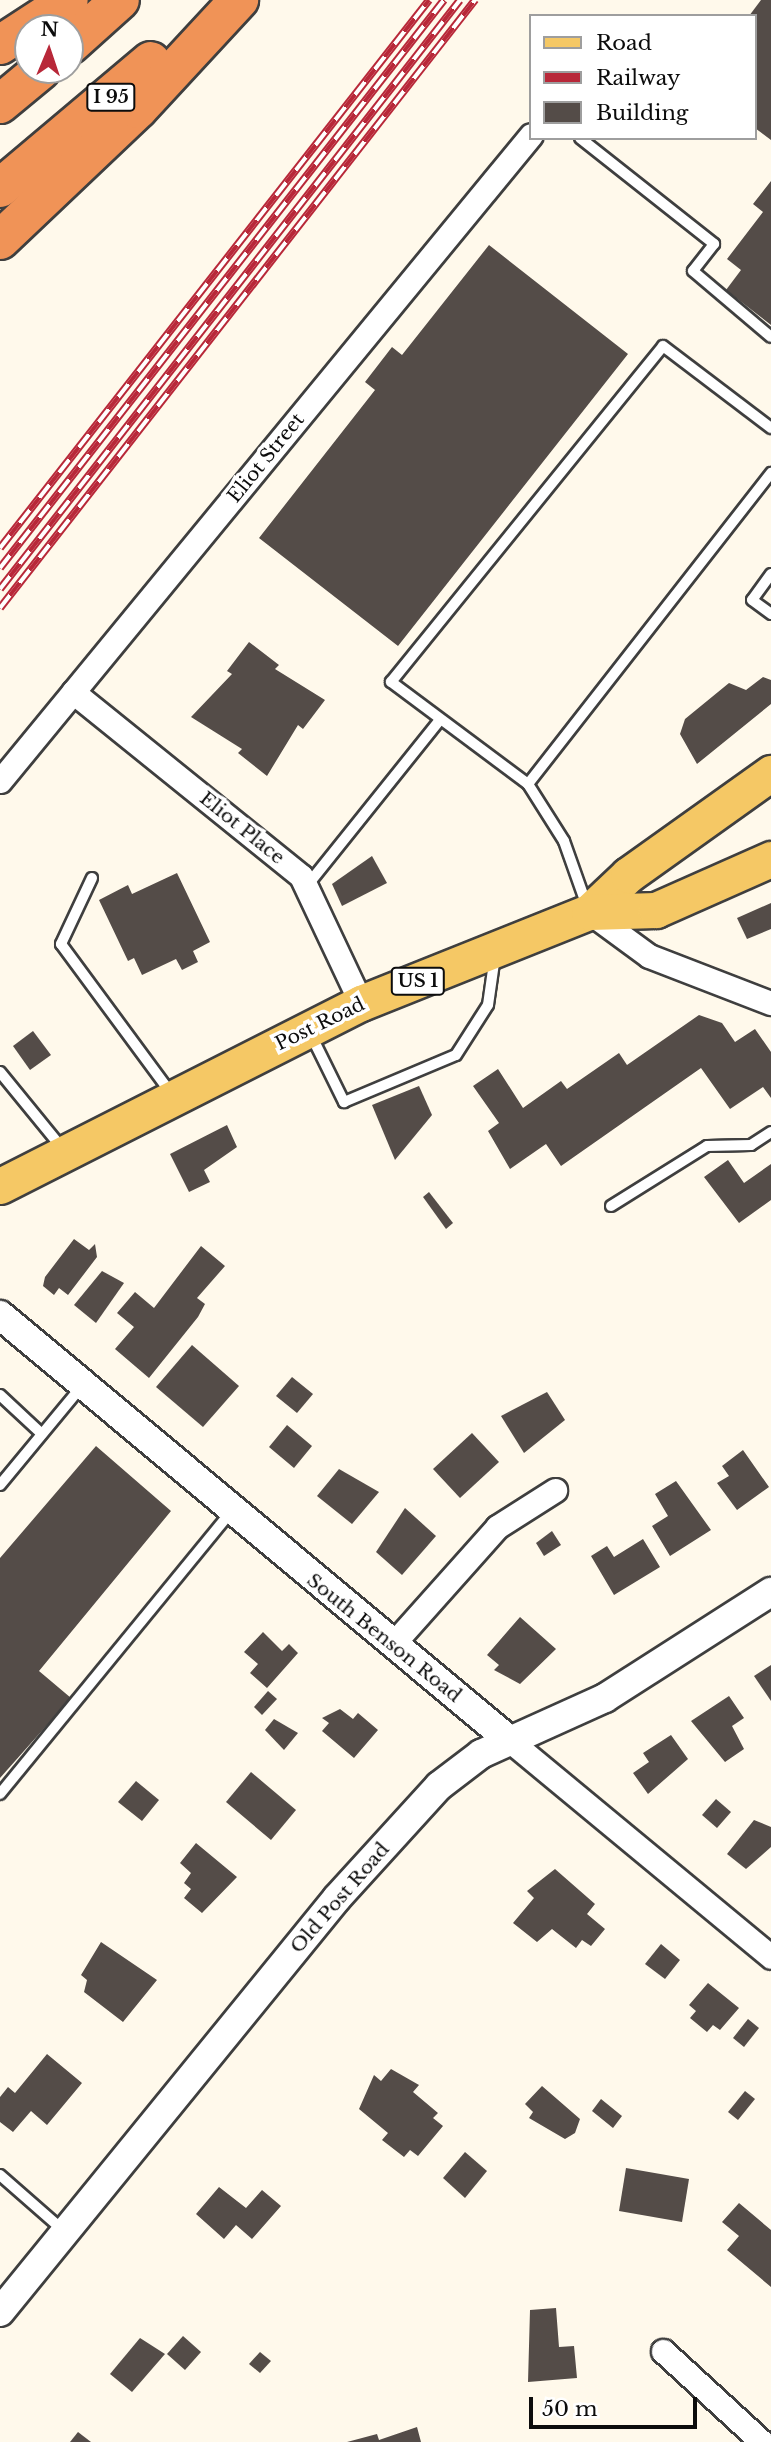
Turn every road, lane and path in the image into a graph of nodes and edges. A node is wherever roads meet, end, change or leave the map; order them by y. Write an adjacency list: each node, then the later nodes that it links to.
1 (69, 0): 6 (highway)
2 (120, 0): 5 (highway)
3 (217, 0): 11 (highway, I 95)
4 (239, 0): 12 (highway)
5 (84, 32)
6 (0, 44)
7 (24, 84): 8 (highway)
8 (0, 104)
9 (530, 136): 18 (street, Eliot Street)
10 (583, 140): 13 (lane)
11 (0, 188)
12 (0, 240)
13 (771, 337)
14 (771, 428): 19 (lane)
15 (771, 472): 22 (lane)
16 (771, 574): 17 (lane)
17 (771, 614)
18 (73, 692): 21 (street, Eliot Street); 25 (street, Eliot Place)
19 (438, 722): 22 (lane); 25 (lane)
20 (771, 773): 26 (main road, US 1)
21 (0, 781)
22 (528, 784): 26 (lane)
23 (771, 859): 26 (main road, Post Road / US 1)
24 (92, 878): 32 (lane)
25 (306, 887): 28 (street, Eliot Place)
26 (589, 912): 27 (main road, Post Road / US 1); 29 (street)
27 (496, 950): 28 (main road, Post Road / US 1); 30 (lane)
28 (361, 1003): 30 (main road, Post Road / US 1)
29 (771, 1003)
30 (309, 1029): 32 (main road, Post Road / US 1)
31 (0, 1072): 34 (lane)
32 (174, 1098): 34 (main road, Post Road / US 1)
33 (771, 1132): 36 (lane)
34 (65, 1153): 35 (main road, Post Road / US 1)
35 (0, 1186)
36 (611, 1206)
37 (0, 1315): 38 (street, South Benson Road)
38 (82, 1386): 40 (lane); 43 (street, South Benson Road)
39 (0, 1395): 40 (lane)
40 (42, 1434): 41 (lane)
41 (0, 1485)
42 (555, 1490): 45 (street)
43 (230, 1512): 45 (street, South Benson Road); 47 (lane)
44 (771, 1592): 46 (street, Old Post Road)
45 (392, 1645): 46 (street, South Benson Road)
46 (509, 1740): 48 (street, South Benson Road); 50 (street, Old Post Road)
47 (0, 1794)
48 (771, 1957)
49 (0, 2175): 50 (lane)
50 (65, 2231): 51 (street, Old Post Road)
51 (0, 2312)
52 (663, 2351): 53 (street)
53 (762, 2442)

